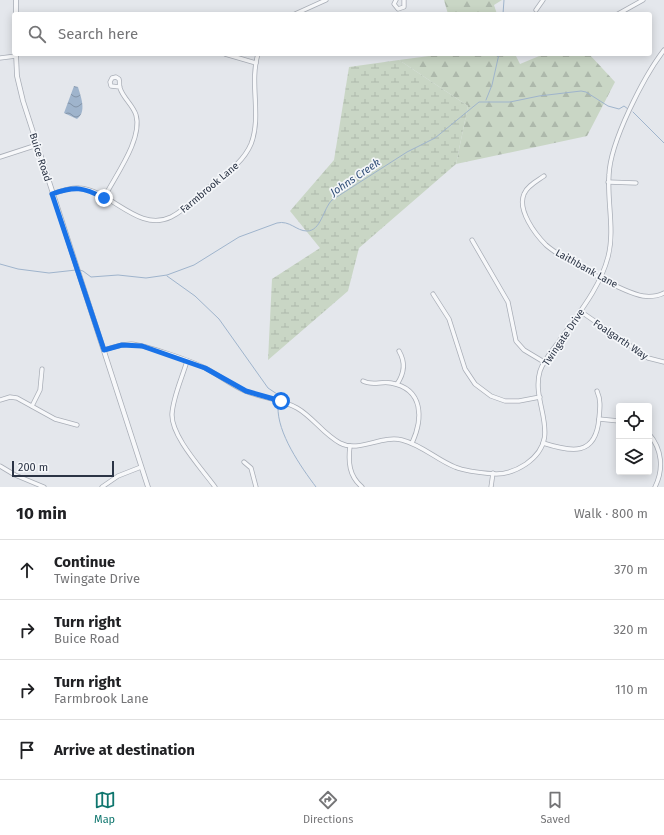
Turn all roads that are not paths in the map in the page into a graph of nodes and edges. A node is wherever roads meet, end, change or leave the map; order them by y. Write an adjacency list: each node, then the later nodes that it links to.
1 (16, 0): 8 (street)
2 (326, 0): 9 (street)
3 (396, 0): 4 (street)
4 (404, 0)
5 (543, 0): 7 (street)
6 (643, 0): 10 (street)
7 (536, 10)
8 (16, 12)
9 (299, 12)
10 (622, 12)
11 (664, 50): 22 (street, Twingate Drive)
12 (12, 56): 16 (street)
13 (16, 56): 19 (street, Buice Road)
14 (232, 56): 17 (street)
15 (258, 56): 17 (street, Farmbrook Lane)
16 (0, 58)
17 (256, 63): 25 (street, Farmbrook Lane)
18 (120, 87): 25 (street)
19 (37, 145): 20 (street); 24 (street, Buice Road)
20 (0, 157)
21 (544, 176): 27 (street, Laithbank Lane)
22 (608, 182): 23 (street); 27 (street, Twingate Drive)
23 (636, 183)
24 (52, 194): 25 (street, Farmbrook Lane); 31 (street, Buice Road)
25 (104, 198)
26 (472, 240): 34 (street)
27 (600, 277): 28 (street, Laithbank Lane); 30 (street, Twingate Drive)
28 (664, 293)
29 (433, 294): 40 (street)
30 (580, 311): 34 (street, Twingate Drive); 35 (street, Foalgarth Way)
31 (104, 350): 33 (street); 52 (street, Buice Road)
32 (399, 351): 38 (street)
33 (188, 361): 49 (street); 57 (street)
34 (544, 362): 40 (street, Twingate Drive)
35 (664, 362)
36 (42, 369): 42 (street)
37 (363, 381): 38 (street)
38 (396, 384): 47 (street)
39 (597, 391): 43 (street)
40 (540, 397): 48 (street, Twingate Drive)
41 (0, 400): 42 (street)
42 (32, 406): 45 (street)
43 (599, 419): 44 (street); 48 (street)
44 (616, 421)
45 (77, 424)
46 (652, 438): 61 (street)
47 (412, 443): 49 (street); 53 (street)
48 (543, 443): 53 (street)
49 (350, 446): 59 (street)
50 (244, 462): 58 (street)
51 (0, 466): 54 (street)
52 (141, 467): 55 (street); 56 (street, Buice Road)
53 (493, 473): 60 (street)
54 (44, 487)
55 (102, 487)
56 (148, 487)
57 (215, 487)
58 (256, 487)
59 (362, 487)
60 (491, 487)
61 (656, 487)

